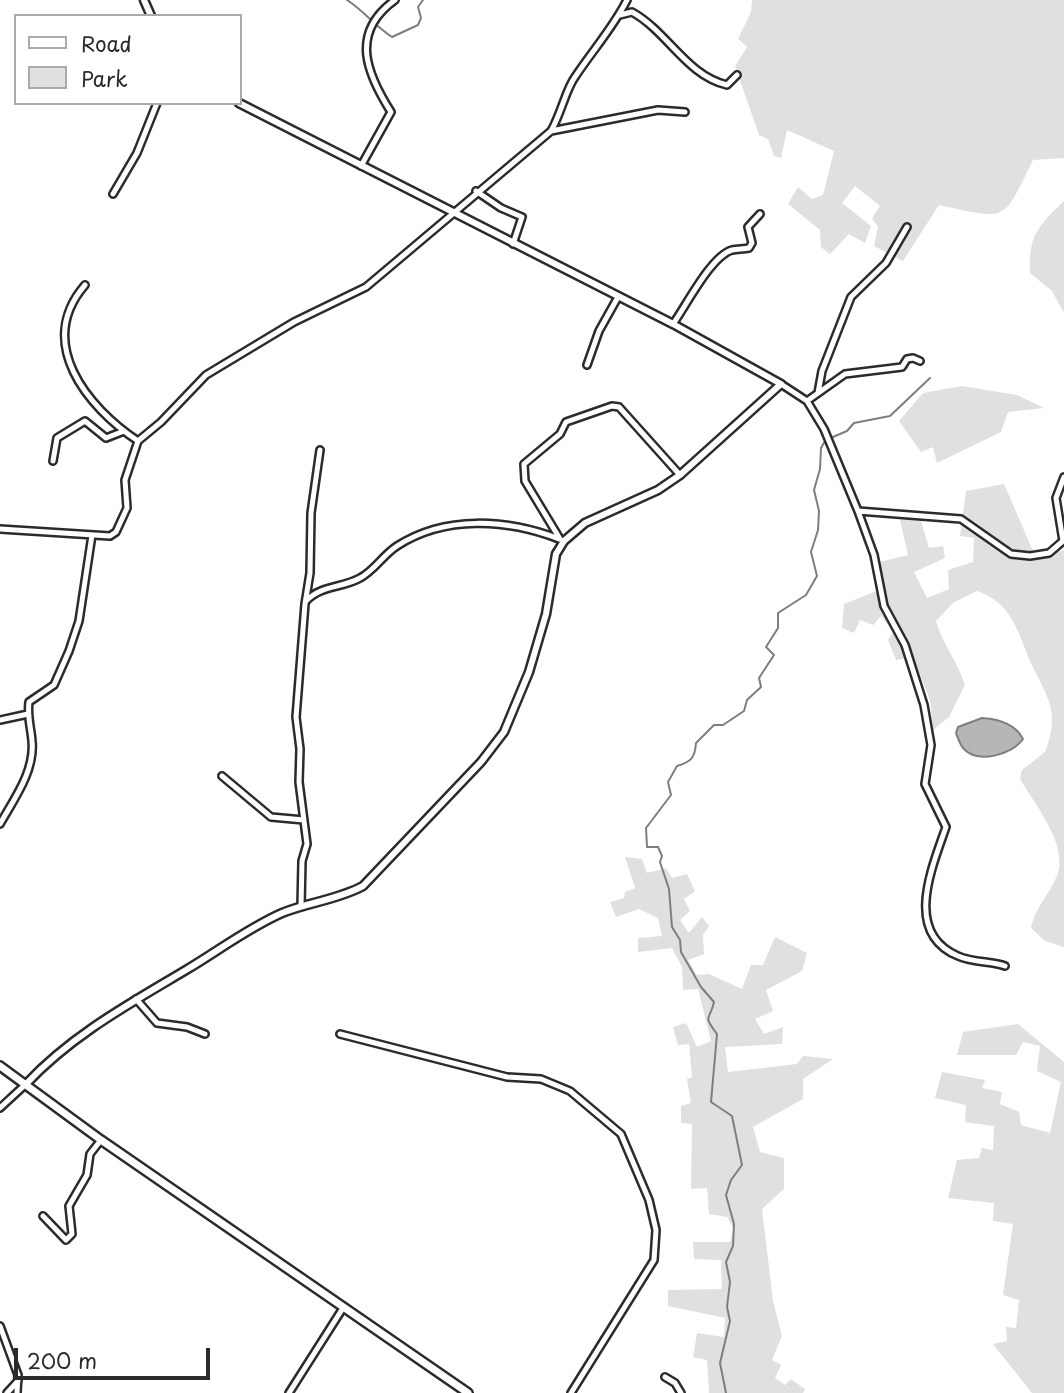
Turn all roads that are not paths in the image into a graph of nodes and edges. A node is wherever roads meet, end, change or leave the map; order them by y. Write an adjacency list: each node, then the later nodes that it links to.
1 (395, 0): 9 (street)
2 (627, 0): 3 (street)
3 (620, 15): 4 (street); 8 (street)
4 (737, 75)
5 (155, 105): 11 (street)
6 (242, 105): 9 (street)
7 (685, 112): 8 (street)
8 (551, 131): 10 (street)
9 (361, 166): 12 (street)
10 (476, 191): 12 (street); 15 (street)
11 (113, 194)
12 (454, 214): 15 (street); 25 (street)
13 (760, 214): 18 (street)
14 (907, 226): 22 (street)
15 (513, 244): 17 (street)
16 (85, 285): 24 (street)
17 (618, 297): 18 (street); 20 (street)
18 (673, 324): 21 (street)
19 (920, 362): 22 (street)
20 (587, 365)
21 (781, 384): 23 (street); 28 (street)
22 (818, 393): 23 (street)
23 (807, 401): 30 (street)
24 (124, 431): 25 (street); 27 (street)
25 (138, 441): 32 (street)
26 (320, 450): 34 (street)
27 (54, 461)
28 (680, 475): 33 (street); 33 (street)
29 (1064, 477): 30 (street)
30 (858, 512): 41 (street)
31 (0, 529): 32 (street)
32 (92, 535): 35 (street)
33 (562, 540): 34 (street); 40 (street)
34 (305, 604): 38 (street)
35 (28, 714): 36 (street); 39 (street)
36 (0, 720)
37 (222, 776): 38 (street)
38 (304, 820): 40 (street)
39 (0, 824)
40 (301, 906): 42 (street)
41 (1005, 966)
42 (136, 999): 43 (street); 46 (street)
43 (205, 1034)
44 (340, 1034): 58 (street)
45 (0, 1066): 46 (main road)
46 (26, 1084): 47 (street); 48 (main road)
47 (0, 1108)
48 (102, 1140): 49 (street); 50 (main road)
49 (43, 1216)
50 (344, 1308): 56 (street); 57 (main road)
51 (0, 1326): 53 (street)
52 (665, 1377): 59 (street)
53 (18, 1381): 54 (street); 55 (street)
54 (7, 1393)
55 (17, 1393)
56 (289, 1393)
57 (468, 1393)
58 (571, 1393)
59 (681, 1393)

